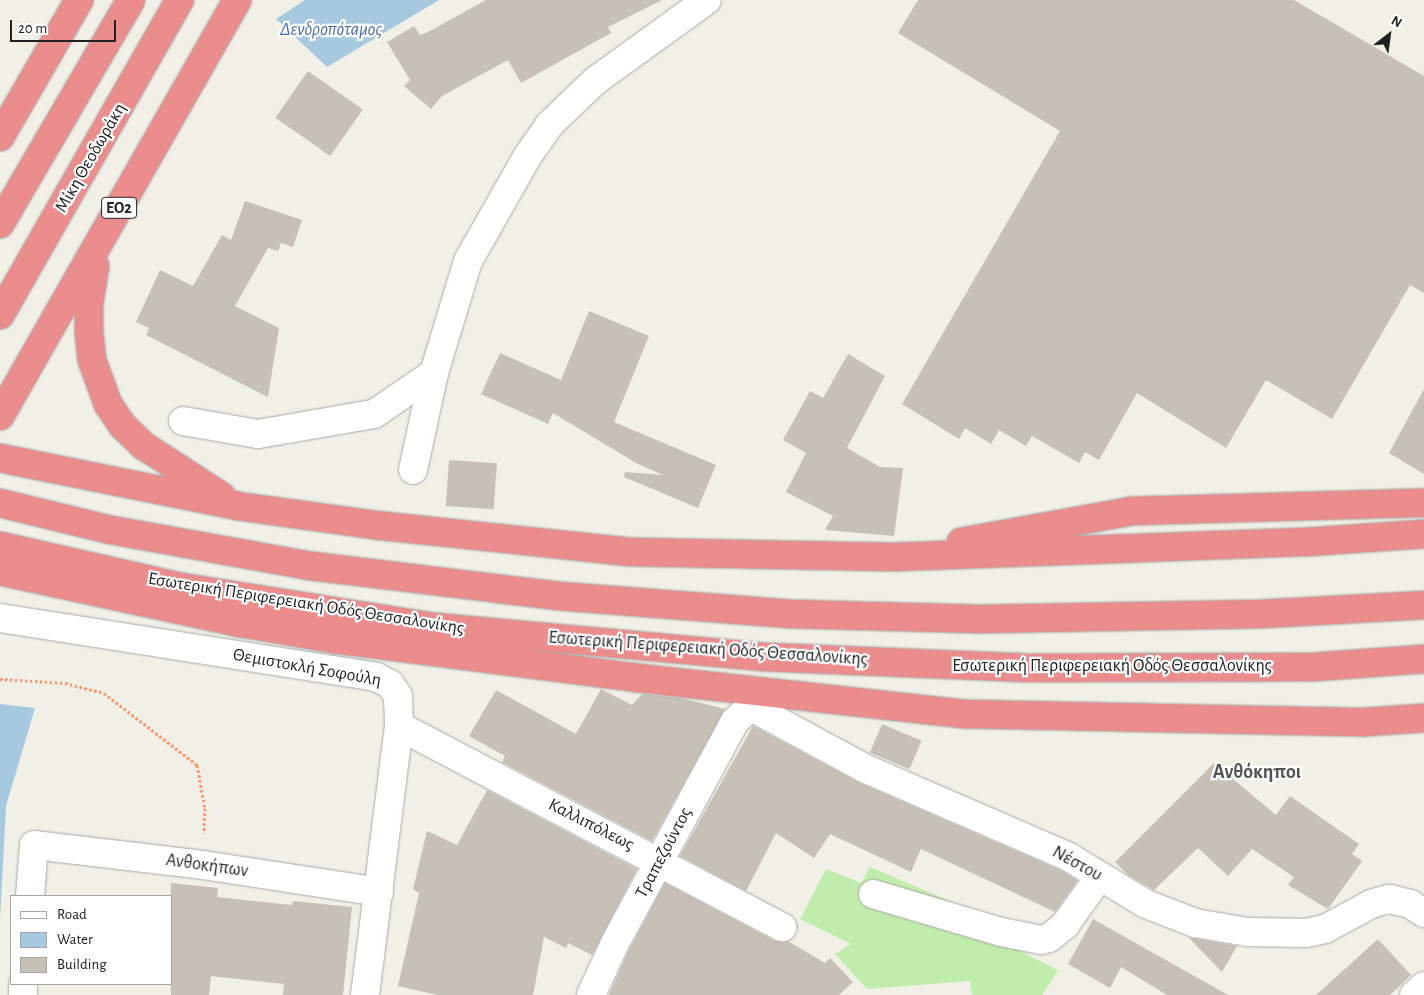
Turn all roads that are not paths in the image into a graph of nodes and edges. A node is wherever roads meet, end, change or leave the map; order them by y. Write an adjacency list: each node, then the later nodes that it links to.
1 (79, 0): 6 (highway)
2 (131, 0): 8 (highway)
3 (237, 0): 7 (highway, ΕΟ2)
4 (707, 0): 10 (street)
5 (176, 7): 9 (highway, Μίκη Θεοδωράκη)
6 (0, 137)
7 (122, 202): 11 (highway, ΕΟ2); 17 (highway)
8 (0, 224)
9 (0, 315)
10 (434, 372): 12 (street); 14 (street)
11 (0, 416)
12 (183, 421)
13 (0, 458): 17 (highway)
14 (413, 470)
15 (0, 503): 22 (highway)
16 (1424, 503): 20 (highway)
17 (237, 506): 20 (highway)
18 (1424, 534): 20 (highway)
19 (0, 546): 24 (highway, Εσωτερική Περιφερειακή Οδός Θεσσαλονίκης)
20 (894, 557)
21 (4, 574): 26 (highway)
22 (1424, 605)
23 (0, 618): 27 (street, Θεμιστοκλή Σοφούλη)
24 (1424, 660)
25 (740, 714): 28 (street, Τραπεζούντος); 29 (street, Νέστου)
26 (1424, 718)
27 (399, 726): 28 (street, Καλλιπόλεως); 30 (street, Θεμιστοκλή Σοφούλη)
28 (660, 861): 34 (street, Καλλιπόλεως); 37 (street, Τραπεζούντος)
29 (1100, 876): 31 (street); 33 (street, Νέστου)
30 (379, 892): 32 (street, Ανθοκήπων); 36 (street, Θεμιστοκλή Σοφούλη)
31 (873, 894)
32 (30, 895)
33 (1424, 913)
34 (782, 927)
35 (1424, 986): 38 (street)
36 (366, 995)
37 (591, 995)
38 (1414, 995)

